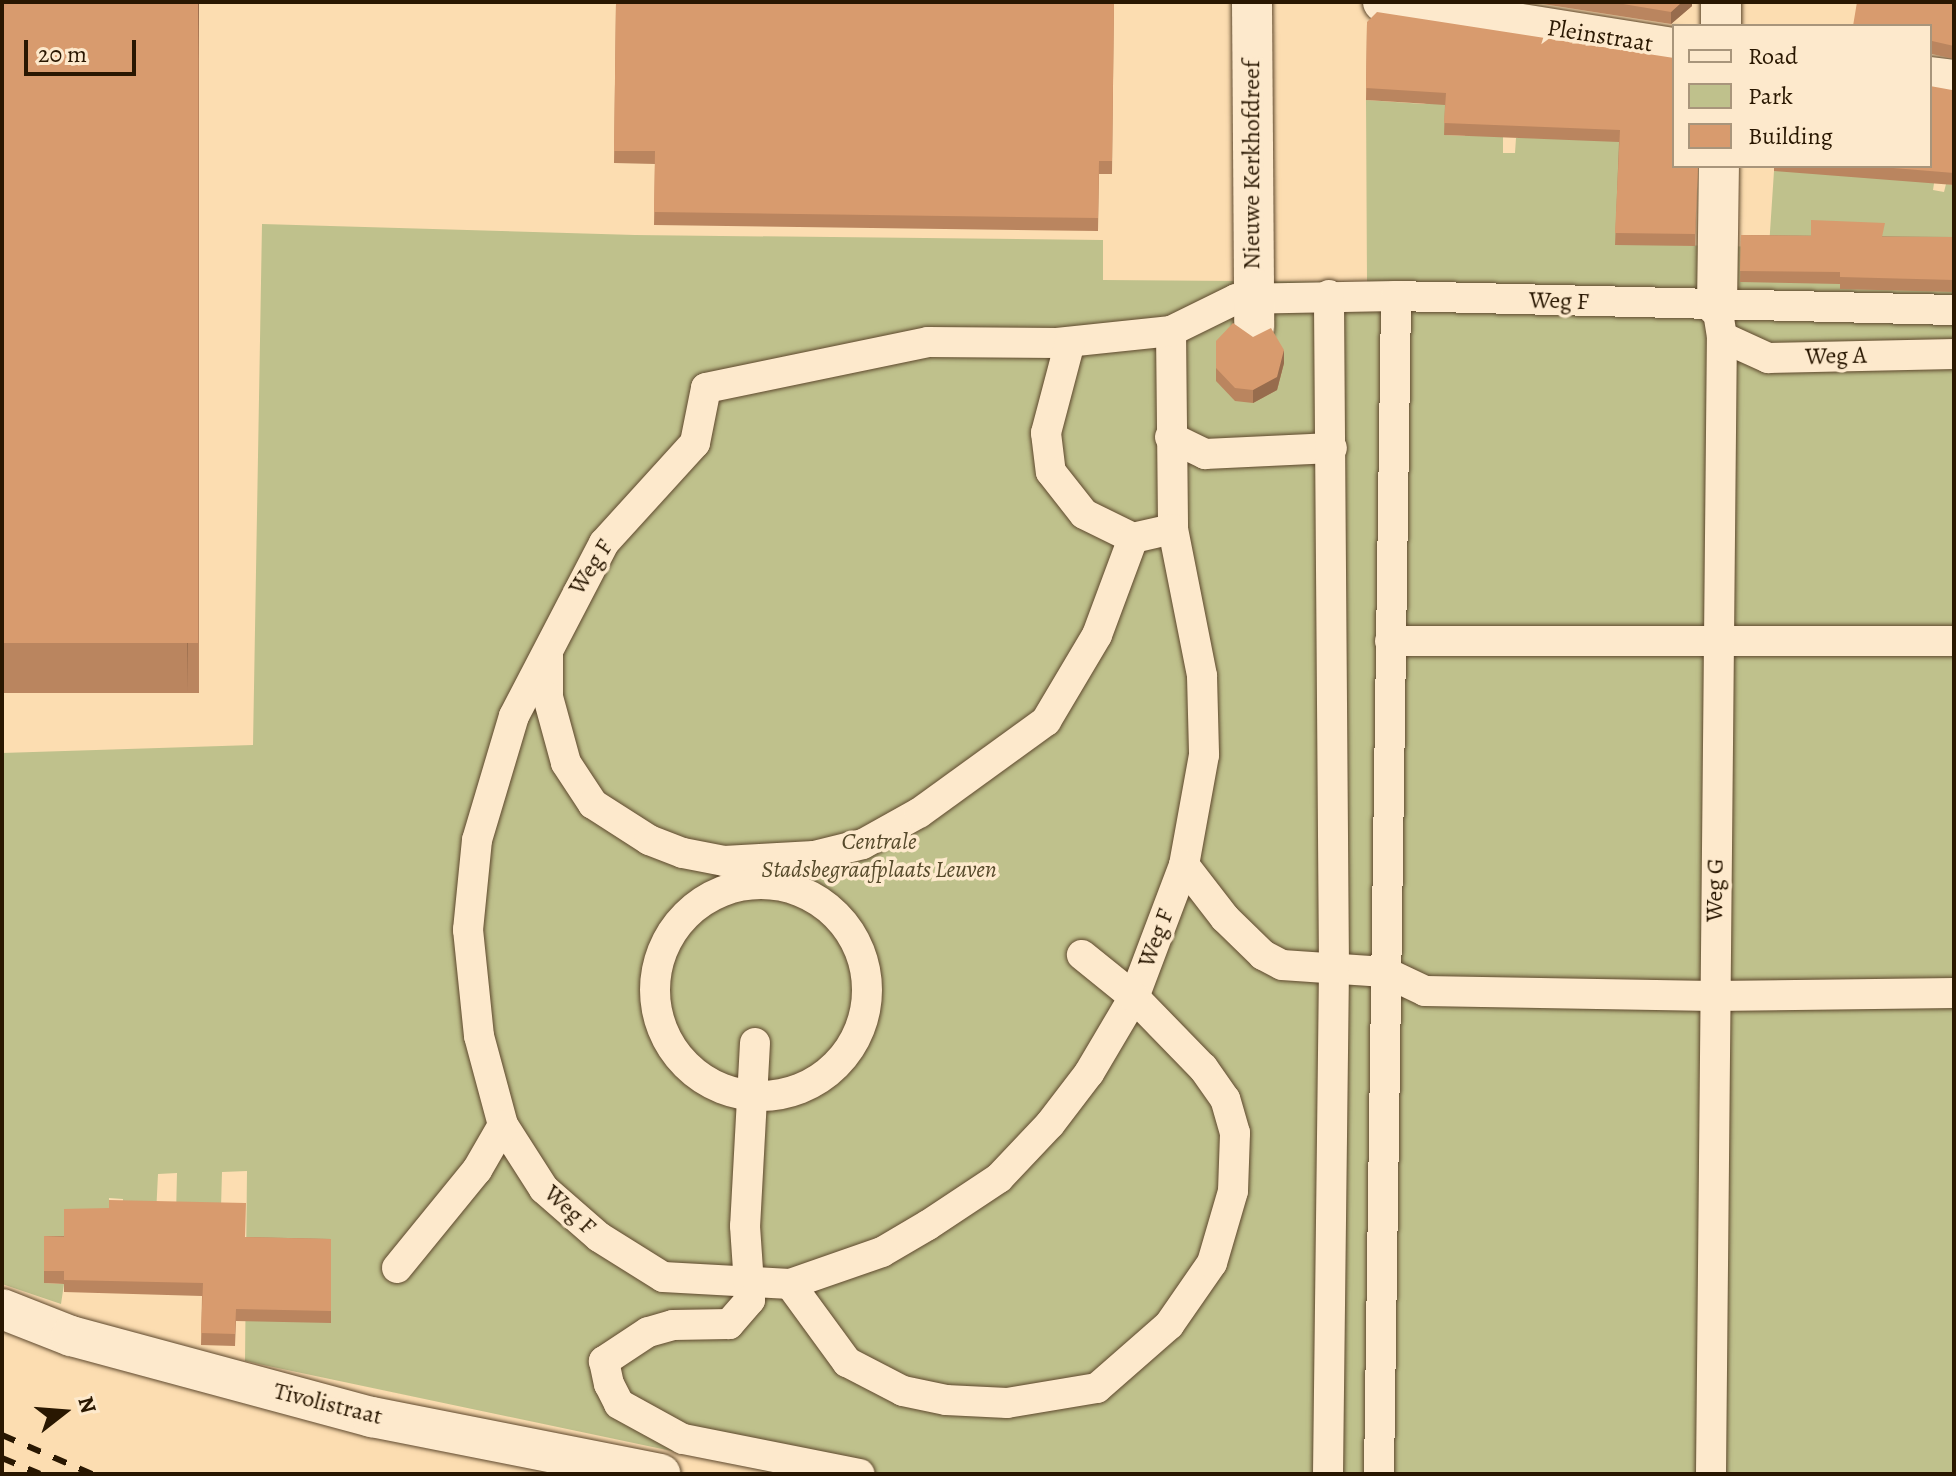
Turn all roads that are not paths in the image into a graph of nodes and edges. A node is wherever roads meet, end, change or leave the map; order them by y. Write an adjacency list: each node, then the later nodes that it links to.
1 (1252, 2): 12 (street, Nieuwe Kerkhofdreef)
2 (1383, 2): 5 (street, Pleinstraat)
3 (1721, 2): 4 (street)
4 (1721, 24)
5 (1672, 48)
6 (1932, 77): 7 (street)
7 (1954, 80)
8 (1719, 168): 13 (street)
9 (1329, 295): 10 (street, Weg F); 12 (street, Weg F); 18 (street)
10 (1396, 296): 13 (street, Weg F); 21 (street)
11 (1954, 310): 13 (street, Weg F)
12 (1254, 313): 14 (street, Weg F)
13 (1720, 321): 16 (street, Weg A); 23 (street, Weg G)
14 (1171, 331): 15 (street, Weg F); 17 (street, Weg F)
15 (1070, 342): 20 (street); 24 (street, Weg F)
16 (1954, 354)
17 (1170, 437): 18 (street); 19 (street, Weg F)
18 (1332, 448): 27 (street)
19 (1173, 529): 20 (street); 25 (street, Weg F)
20 (1133, 538): 24 (street)
21 (1390, 641): 23 (street); 28 (street)
22 (1954, 641): 23 (street)
23 (1720, 642): 30 (street, Weg G)
24 (547, 649): 34 (street, Weg F)
25 (1184, 865): 27 (street); 31 (street, Weg F)
26 (1082, 955): 31 (street)
27 (1334, 969): 28 (street); 41 (street)
28 (1385, 972): 30 (street); 42 (street)
29 (1954, 993): 30 (street)
30 (1713, 996): 43 (street, Weg G)
31 (1134, 997): 37 (street, Weg F); 37 (street)
32 (755, 1043): 33 (street)
33 (749, 1096): 33 (street); 36 (street)
34 (503, 1125): 35 (street); 36 (street, Weg F)
35 (397, 1268)
36 (752, 1282): 37 (street, Weg F); 40 (street)
37 (790, 1284)
38 (2, 1309): 39 (street, Tivolistraat)
39 (660, 1474)
40 (860, 1474)
41 (1328, 1474)
42 (1379, 1474)
43 (1711, 1474)

